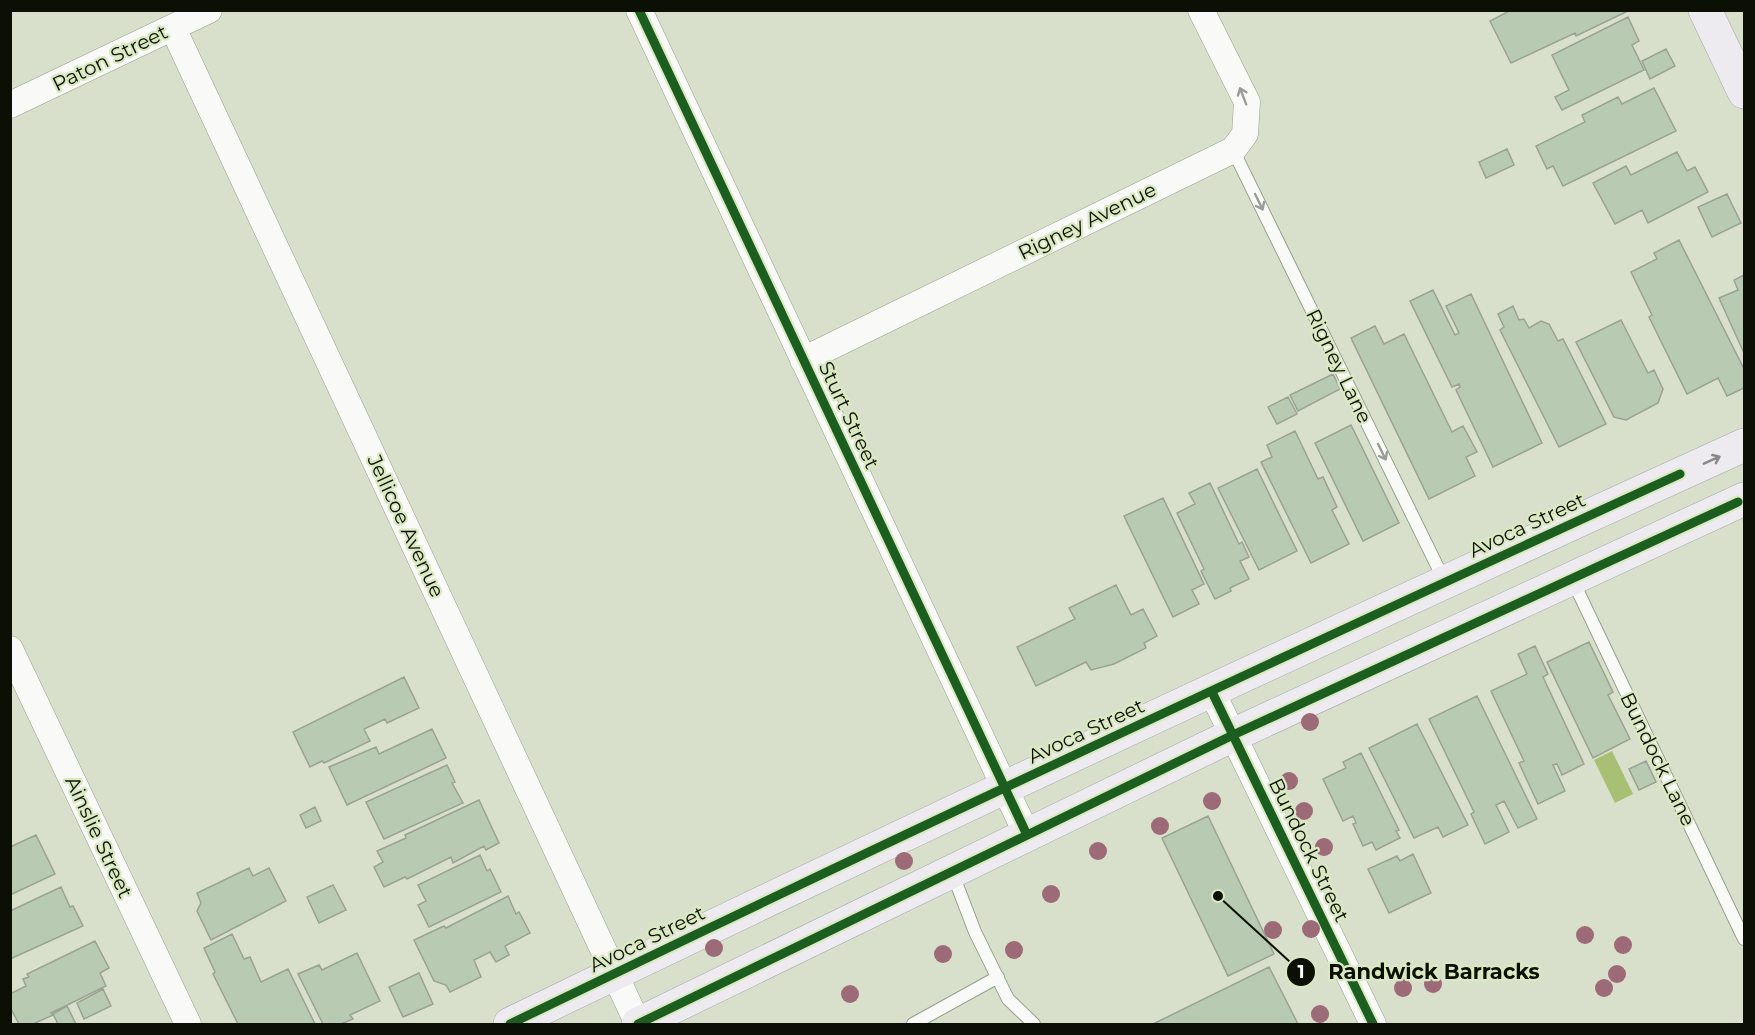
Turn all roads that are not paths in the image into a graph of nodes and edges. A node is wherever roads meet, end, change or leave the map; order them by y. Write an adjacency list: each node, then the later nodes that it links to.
1 (209, 10): 5 (street, Paton Street)
2 (639, 10): 9 (street, Sturt Street)
3 (1201, 10): 8 (street, one-way to 3)
4 (1705, 10): 6 (main road)
5 (173, 27): 7 (street, Paton Street); 21 (street, Jellicoe Avenue)
6 (1744, 92)
7 (10, 105)
8 (1233, 150): 9 (street, Rigney Avenue); 13 (lane, Rigney Lane, one-way to 13)
9 (803, 360): 17 (street, Sturt Street)
10 (1744, 445): 13 (main road, Avoca Street, one-way to 10)
11 (1744, 499): 12 (main road)
12 (1571, 578): 16 (main road); 20 (lane, Bundock Lane)
13 (1445, 582): 15 (main road, Avoca Street)
14 (10, 649): 23 (street, Ainslie Street)
15 (1212, 692): 16 (street, Bundock Street); 17 (main road, Avoca Street)
16 (1233, 735): 18 (main road); 28 (street, Bundock Street)
17 (1005, 789): 18 (street, Sturt Street); 21 (main road, Avoca Street)
18 (1027, 835): 19 (main road)
19 (951, 871): 22 (lane); 25 (main road)
20 (1744, 939)
21 (615, 974): 24 (main road, Avoca Street); 25 (street, Jellicoe Avenue)
22 (998, 977): 26 (lane); 27 (lane)
23 (188, 1024)
24 (510, 1024)
25 (638, 1024)
26 (913, 1024)
27 (1034, 1024)
28 (1373, 1024)

